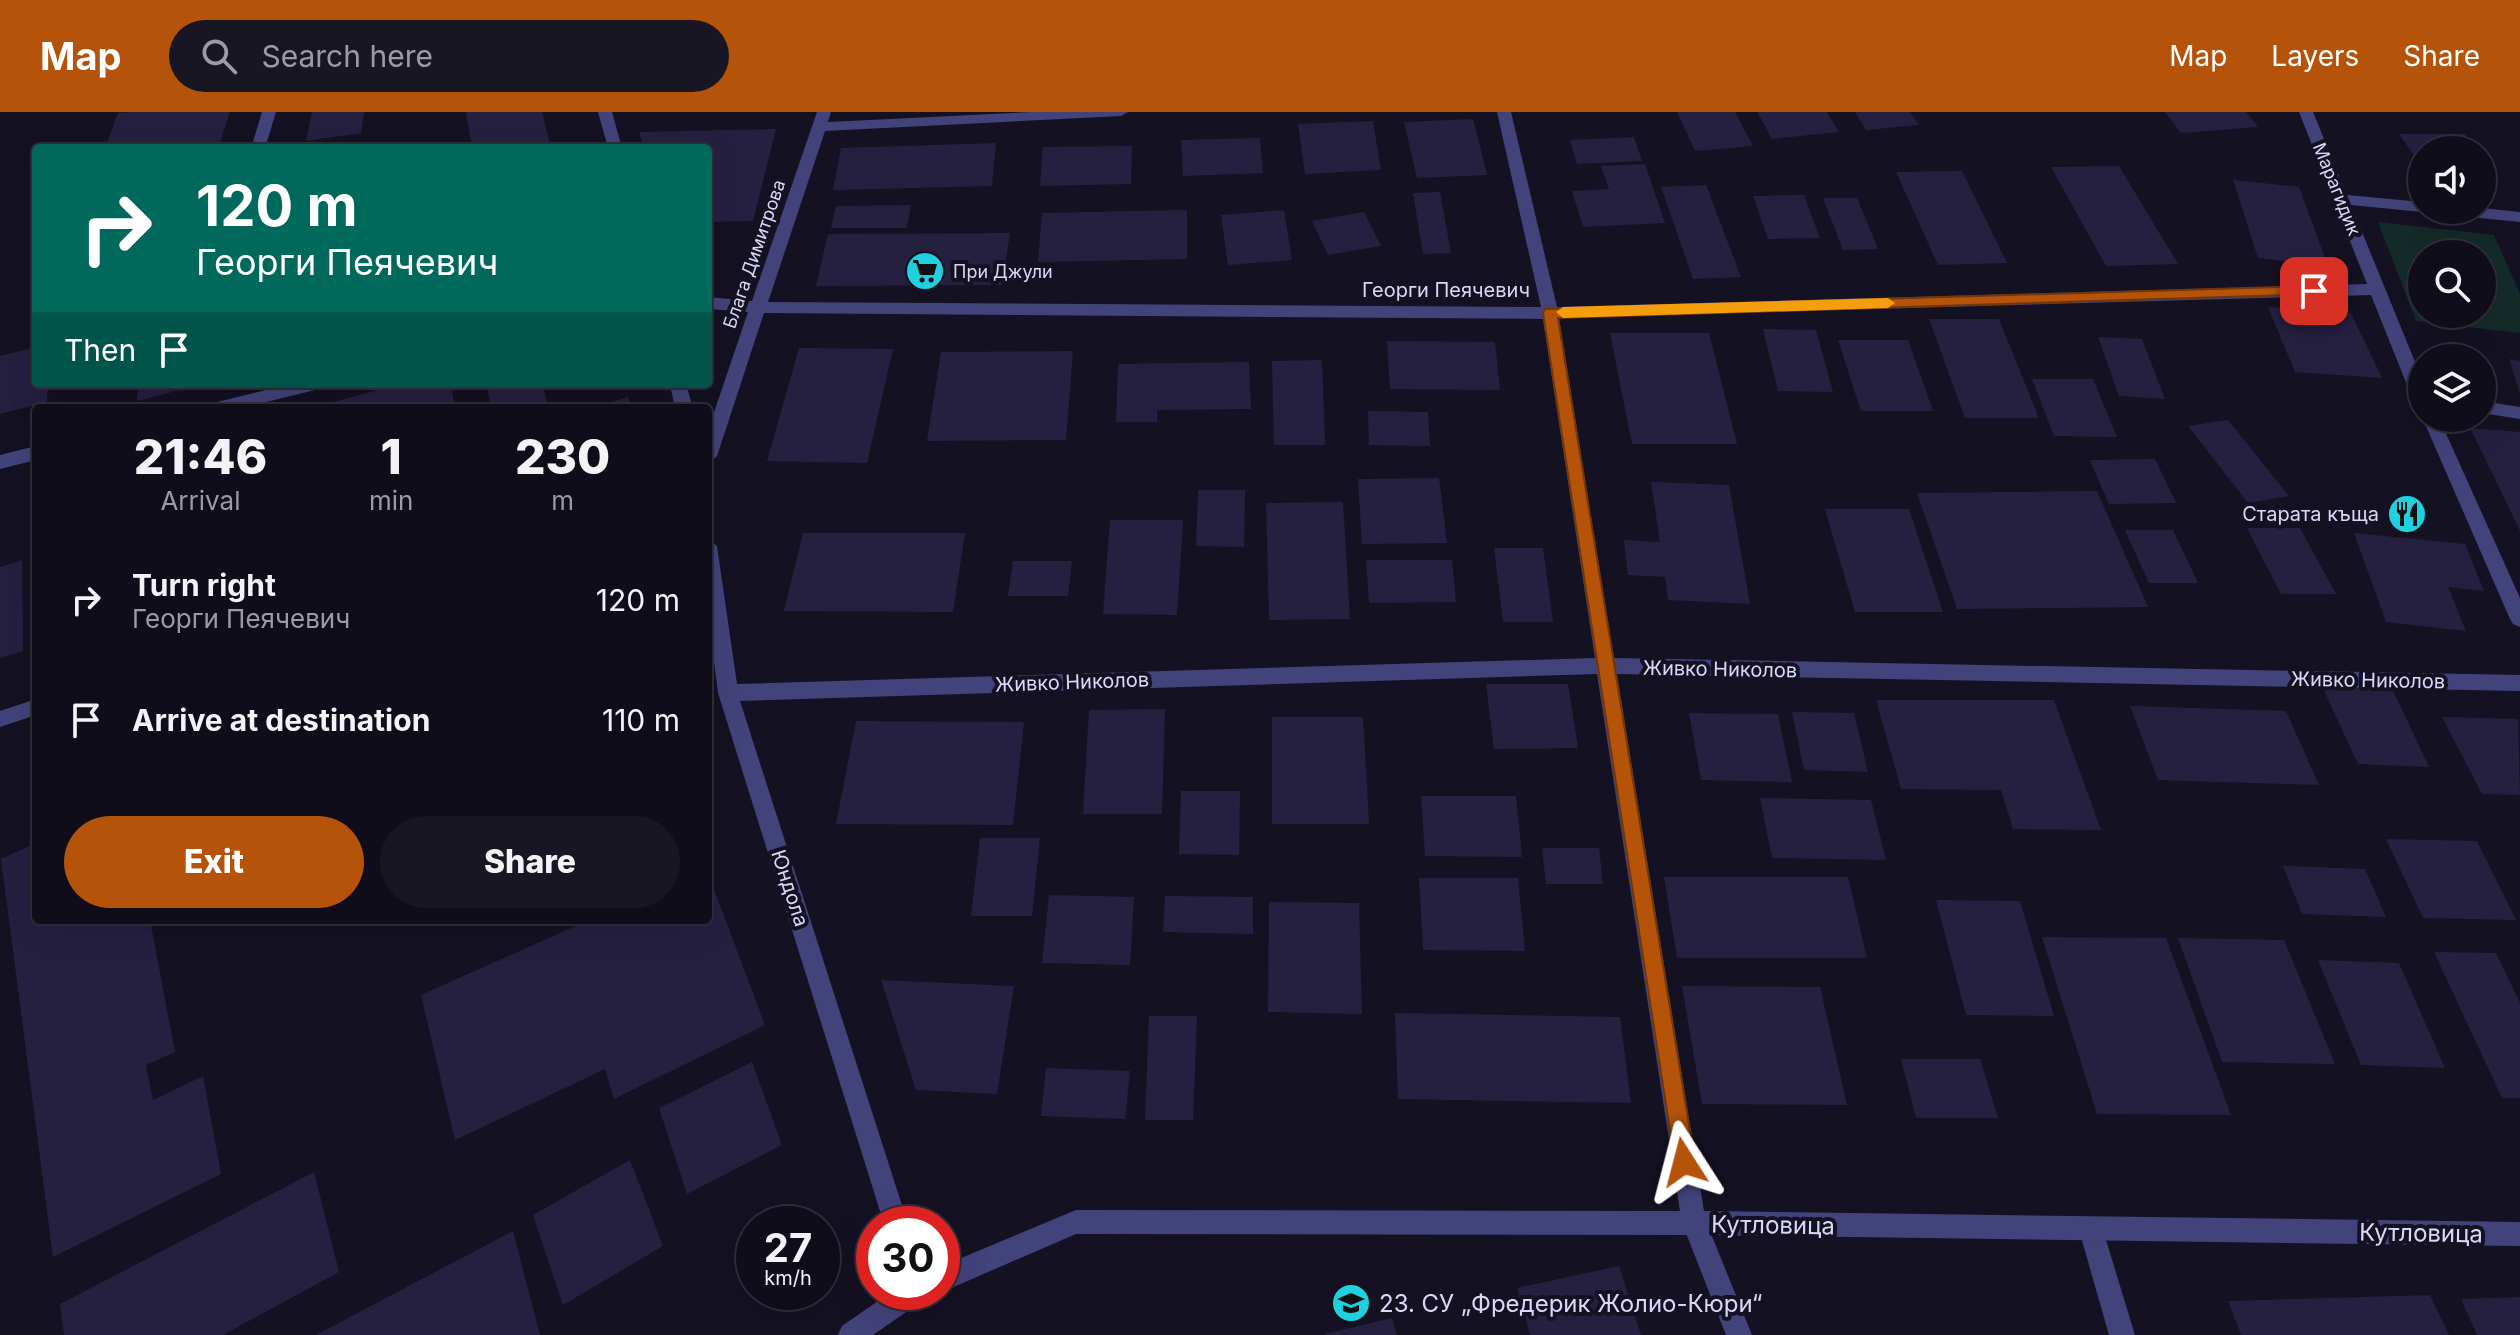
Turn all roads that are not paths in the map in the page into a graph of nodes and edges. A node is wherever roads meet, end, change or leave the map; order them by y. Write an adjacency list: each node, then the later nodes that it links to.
1 (269, 112): 7 (street)
2 (605, 112): 8 (street)
3 (1121, 112): 6 (street)
4 (1504, 112): 16 (street)
5 (2306, 112): 9 (street, Марагидик)
6 (822, 120): 15 (street, Блага Димитрова)
7 (259, 144)
8 (614, 144)
9 (2342, 199): 10 (street); 13 (street, Марагидик)
10 (2408, 206)
11 (2496, 215): 12 (street)
12 (2520, 217)
13 (2376, 289): 16 (street, Георги Пеячевич); 17 (street, Марагидик)
14 (712, 303): 15 (street, Георги Пеячевич)
15 (756, 307): 16 (street, Георги Пеячевич); 23 (street, Блага Димитрова)
16 (1550, 313): 28 (street)
17 (2408, 365)
18 (299, 388): 19 (street)
19 (233, 404)
20 (2496, 409): 21 (street)
21 (2520, 413)
22 (2436, 432): 27 (street)
23 (712, 444)
24 (32, 454): 25 (street)
25 (0, 462)
26 (712, 575): 30 (street, Юндола)
27 (2520, 619)
28 (1604, 666): 29 (street, Живко Николов); 30 (street, Живко Николов); 34 (street)
29 (2520, 683)
30 (728, 693): 33 (street, Юндола)
31 (32, 708): 32 (street)
32 (0, 719)
33 (890, 1206)
34 (1694, 1223): 35 (street, Кутловица); 37 (street, Кутловица); 40 (street)
35 (2091, 1230): 36 (street, Кутловица); 41 (street)
36 (2520, 1234)
37 (960, 1271)
38 (887, 1310): 39 (street)
39 (851, 1335)
40 (1739, 1335)
41 (2122, 1335)

